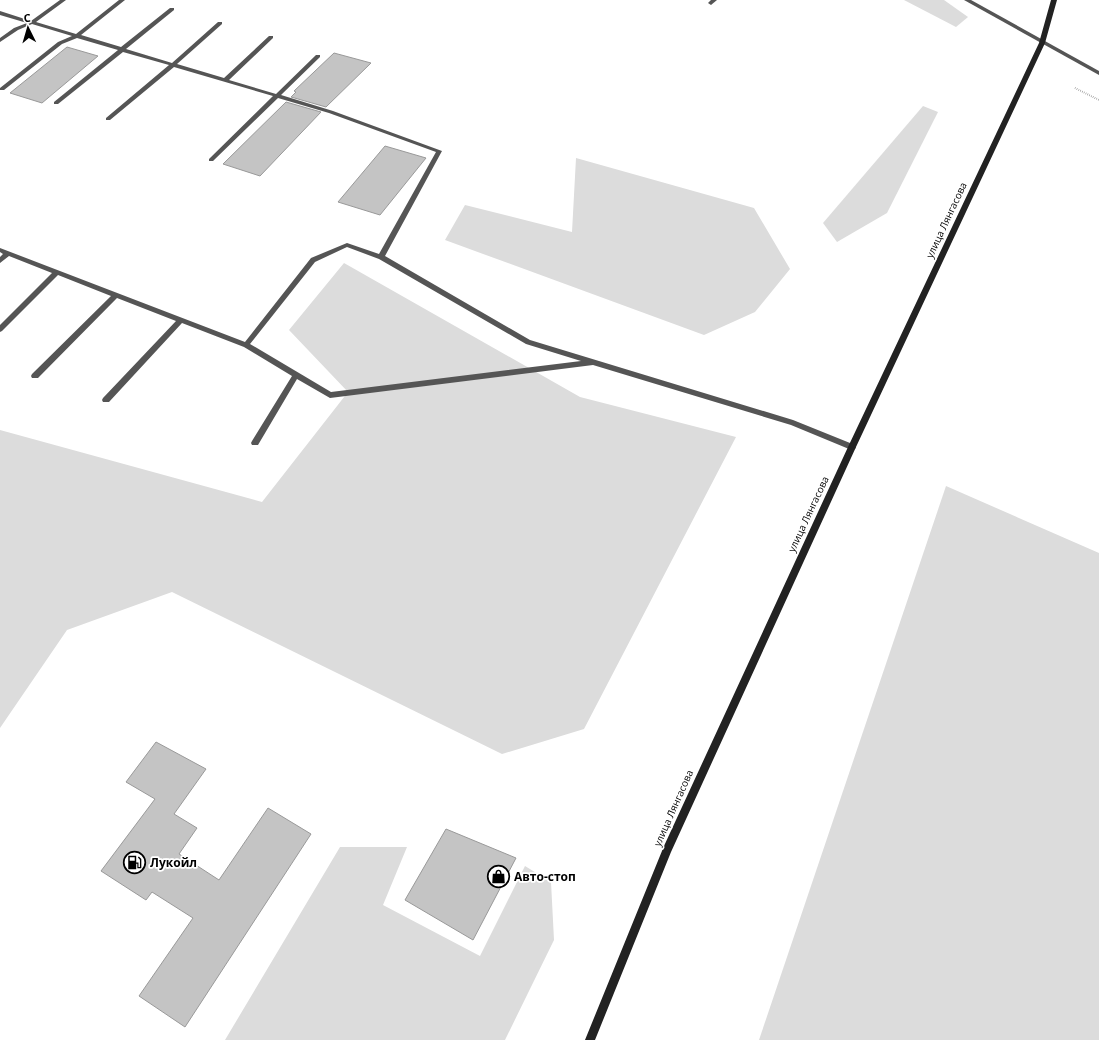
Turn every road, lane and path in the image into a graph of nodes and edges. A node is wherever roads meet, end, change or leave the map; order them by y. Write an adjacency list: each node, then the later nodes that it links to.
1 (63, 0): 7 (street)
2 (122, 0): 9 (street)
3 (967, 0): 12 (street)
4 (1054, 0): 12 (main road, улица Лянгасова)
5 (172, 9): 13 (street)
6 (0, 13): 7 (street)
7 (33, 22): 9 (street); 11 (street)
8 (220, 23): 15 (street)
9 (77, 36): 13 (street); 19 (street)
10 (271, 37): 17 (street)
11 (0, 40)
12 (1042, 43): 16 (street); 39 (main road, улица Лянгасова)
13 (121, 50): 15 (street); 22 (street)
14 (318, 56): 20 (street)
15 (173, 65): 17 (street); 23 (street)
16 (1099, 73)
17 (224, 81): 20 (street)
18 (1075, 88): 21 (path)
19 (2, 89)
20 (276, 96): 24 (street); 27 (street)
21 (1099, 100)
22 (56, 103)
23 (108, 119)
24 (211, 160)
25 (0, 250): 26 (street)
26 (8, 253): 28 (street); 29 (street)
27 (381, 256): 33 (street); 34 (street)
28 (0, 261)
29 (57, 272): 30 (street); 32 (street)
30 (116, 295): 31 (street); 35 (street)
31 (181, 320): 33 (street); 37 (street)
32 (0, 329)
33 (246, 345): 36 (street)
34 (596, 362): 36 (street); 39 (street)
35 (35, 376)
36 (296, 376): 38 (street)
37 (106, 400)
38 (255, 443)
39 (852, 447): 40 (main road, улица Лянгасова)
40 (590, 1040)

